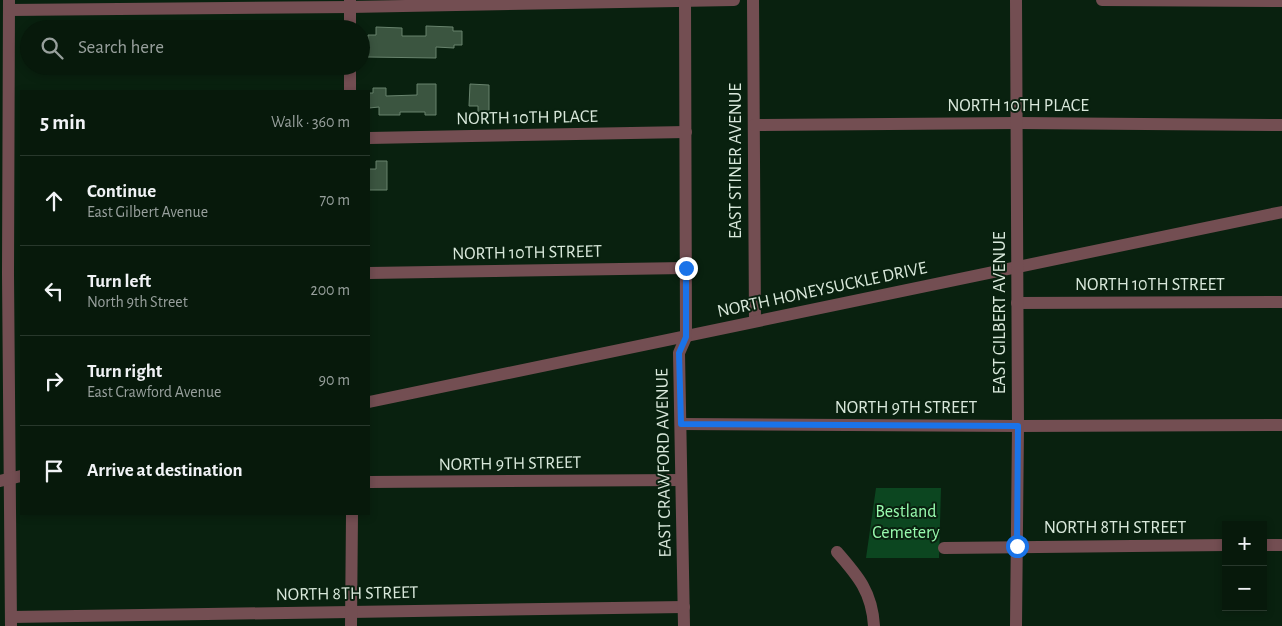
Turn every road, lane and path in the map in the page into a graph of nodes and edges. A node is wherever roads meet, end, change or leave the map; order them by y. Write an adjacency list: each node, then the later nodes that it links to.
1 (685, 0): 2 (street); 7 (street); 15 (street, EAST CRAWFORD AVENUE)
2 (734, 0)
3 (753, 0): 13 (street, EAST STINER AVENUE)
4 (1016, 0): 12 (street, EAST GILBERT AVENUE)
5 (1102, 0): 6 (street)
6 (1282, 1)
7 (350, 4): 8 (street); 9 (street)
8 (6, 8): 17 (street)
9 (350, 20)
10 (350, 75): 11 (street)
11 (350, 90)
12 (1017, 123): 13 (street, NORTH 10TH PLACE); 14 (street, NORTH 10TH PLACE); 19 (street, EAST GILBERT AVENUE)
13 (754, 125): 26 (street, EAST STINER AVENUE)
14 (1282, 126)
15 (686, 132): 16 (street, NORTH 10TH PLACE); 20 (street, EAST CRAWFORD AVENUE)
16 (370, 138)
17 (15, 142): 22 (street)
18 (1282, 212): 19 (street, NORTH HONEYSUCKLE DRIVE)
19 (1017, 267): 25 (street, EAST GILBERT AVENUE); 26 (street, NORTH HONEYSUCKLE DRIVE)
20 (686, 268): 21 (street, NORTH 10TH STREET); 27 (street, EAST CRAWFORD AVENUE)
21 (370, 273)
22 (8, 274): 23 (street); 32 (street)
23 (20, 274)
24 (1282, 302): 25 (street, NORTH 10TH STREET)
25 (1017, 303): 31 (street, EAST GILBERT AVENUE)
26 (755, 321): 27 (street, NORTH HONEYSUCKLE DRIVE)
27 (686, 337): 28 (street, NORTH HONEYSUCKLE DRIVE); 29 (street, EAST CRAWFORD AVENUE)
28 (370, 402)
29 (681, 424): 31 (street, NORTH 9TH STREET); 33 (street, EAST CRAWFORD AVENUE)
30 (1282, 425): 31 (street, NORTH 9TH STREET)
31 (1018, 426): 39 (street, EAST GILBERT AVENUE)
32 (10, 479): 44 (street)
33 (681, 480): 34 (street, NORTH 9TH STREET); 42 (street, EAST CRAWFORD AVENUE)
34 (370, 482)
35 (352, 515): 43 (street)
36 (1222, 545): 39 (street, NORTH 8TH STREET)
37 (1267, 545): 38 (street)
38 (1282, 545)
39 (1017, 546): 40 (street, NORTH 8TH STREET); 48 (street, EAST GILBERT AVENUE)
40 (944, 548)
41 (836, 552): 47 (street)
42 (684, 607): 43 (street, NORTH 8TH STREET); 46 (street, EAST CRAWFORD AVENUE)
43 (351, 611): 44 (street, NORTH 8TH STREET); 45 (street)
44 (11, 622)
45 (352, 626)
46 (684, 626)
47 (874, 626)
48 (1016, 626)

